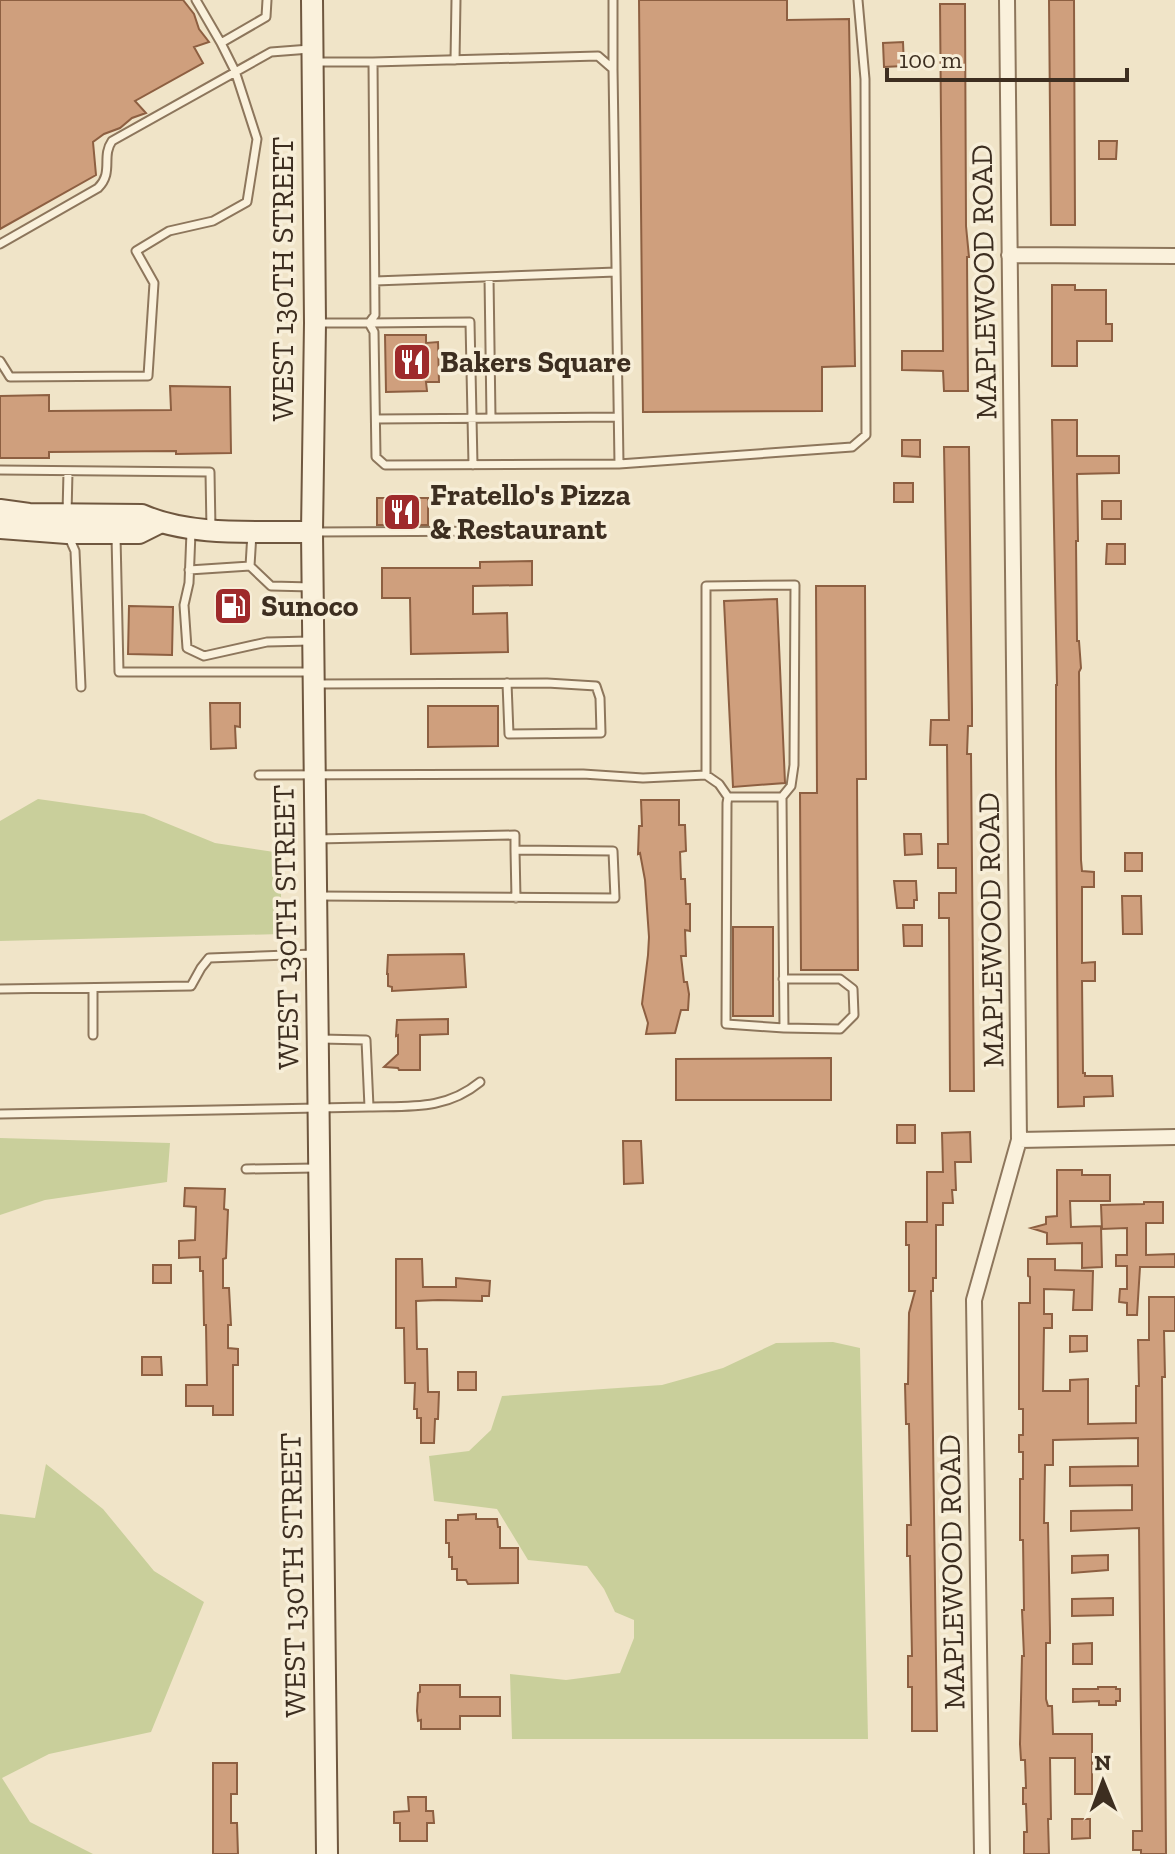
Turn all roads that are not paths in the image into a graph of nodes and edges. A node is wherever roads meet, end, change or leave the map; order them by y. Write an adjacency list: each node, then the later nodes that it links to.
1 (196, 0): 8 (lane)
2 (267, 0): 8 (lane)
3 (312, 0): 9 (main road, WEST 130TH STREET)
4 (456, 0): 10 (lane)
5 (613, 0): 12 (lane)
6 (858, 0): 29 (lane)
7 (1007, 0): 15 (street, MAPLEWOOD ROAD)
8 (221, 43): 13 (lane)
9 (313, 55): 11 (lane); 13 (lane); 22 (main road, WEST 130TH STREET)
10 (455, 60): 11 (lane); 12 (lane)
11 (373, 62): 19 (lane)
12 (613, 69): 17 (lane)
13 (235, 71): 14 (lane); 24 (lane)
14 (0, 244)
15 (1009, 255): 16 (street); 70 (street, MAPLEWOOD ROAD)
16 (1175, 256)
17 (616, 272): 18 (lane); 25 (lane)
18 (489, 277): 19 (lane); 20 (lane)
19 (375, 281): 23 (lane)
20 (490, 321): 21 (lane); 27 (lane)
21 (470, 322): 23 (lane); 26 (lane)
22 (315, 323): 23 (lane); 41 (main road, WEST 130TH STREET)
23 (369, 323): 28 (lane)
24 (0, 361)
25 (618, 417): 27 (lane); 29 (lane)
26 (472, 418): 27 (lane); 28 (lane); 30 (lane)
27 (491, 418)
28 (376, 419): 30 (lane)
29 (619, 464): 30 (lane)
30 (473, 465)
31 (0, 470): 32 (lane)
32 (68, 472): 35 (lane); 37 (lane)
33 (0, 510): 35 (main road)
34 (159, 523): 35 (main road); 37 (main road); 40 (main road)
35 (67, 524): 36 (main road); 40 (main road); 48 (lane)
36 (0, 528)
37 (201, 530): 38 (main road); 43 (lane)
38 (252, 531): 41 (main road); 42 (lane)
39 (528, 531): 41 (lane)
40 (116, 532): 46 (lane)
41 (312, 532): 44 (main road, WEST 130TH STREET)
42 (250, 566): 43 (lane); 44 (lane)
43 (189, 570): 45 (lane)
44 (312, 587): 45 (main road, WEST 130TH STREET)
45 (313, 641): 46 (main road, WEST 130TH STREET)
46 (313, 678): 47 (lane); 50 (main road, WEST 130TH STREET)
47 (507, 683): 47 (lane)
48 (81, 687)
49 (259, 775): 50 (lane)
50 (314, 775): 51 (lane); 54 (main road, WEST 130TH STREET)
51 (706, 775): 52 (lane); 53 (lane)
52 (728, 797): 53 (lane); 62 (lane)
53 (782, 797): 59 (lane)
54 (315, 839): 55 (lane); 56 (main road, WEST 130TH STREET)
55 (515, 850): 57 (lane); 57 (lane)
56 (316, 896): 57 (lane); 58 (main road, WEST 130TH STREET)
57 (516, 898)
58 (317, 954): 60 (lane); 64 (main road, WEST 130TH STREET)
59 (783, 979): 62 (lane); 62 (lane)
60 (93, 988): 61 (lane); 63 (lane)
61 (0, 989)
62 (784, 1028)
63 (93, 1035)
64 (318, 1039): 66 (lane); 67 (main road, WEST 130TH STREET)
65 (480, 1082): 66 (lane)
66 (369, 1107): 67 (lane)
67 (318, 1109): 68 (lane); 71 (main road, WEST 130TH STREET)
68 (0, 1114)
69 (1175, 1137): 70 (street)
70 (1019, 1140): 74 (street, MAPLEWOOD ROAD)
71 (319, 1168): 72 (lane); 73 (main road, WEST 130TH STREET)
72 (246, 1169)
73 (327, 1854)
74 (982, 1854)

